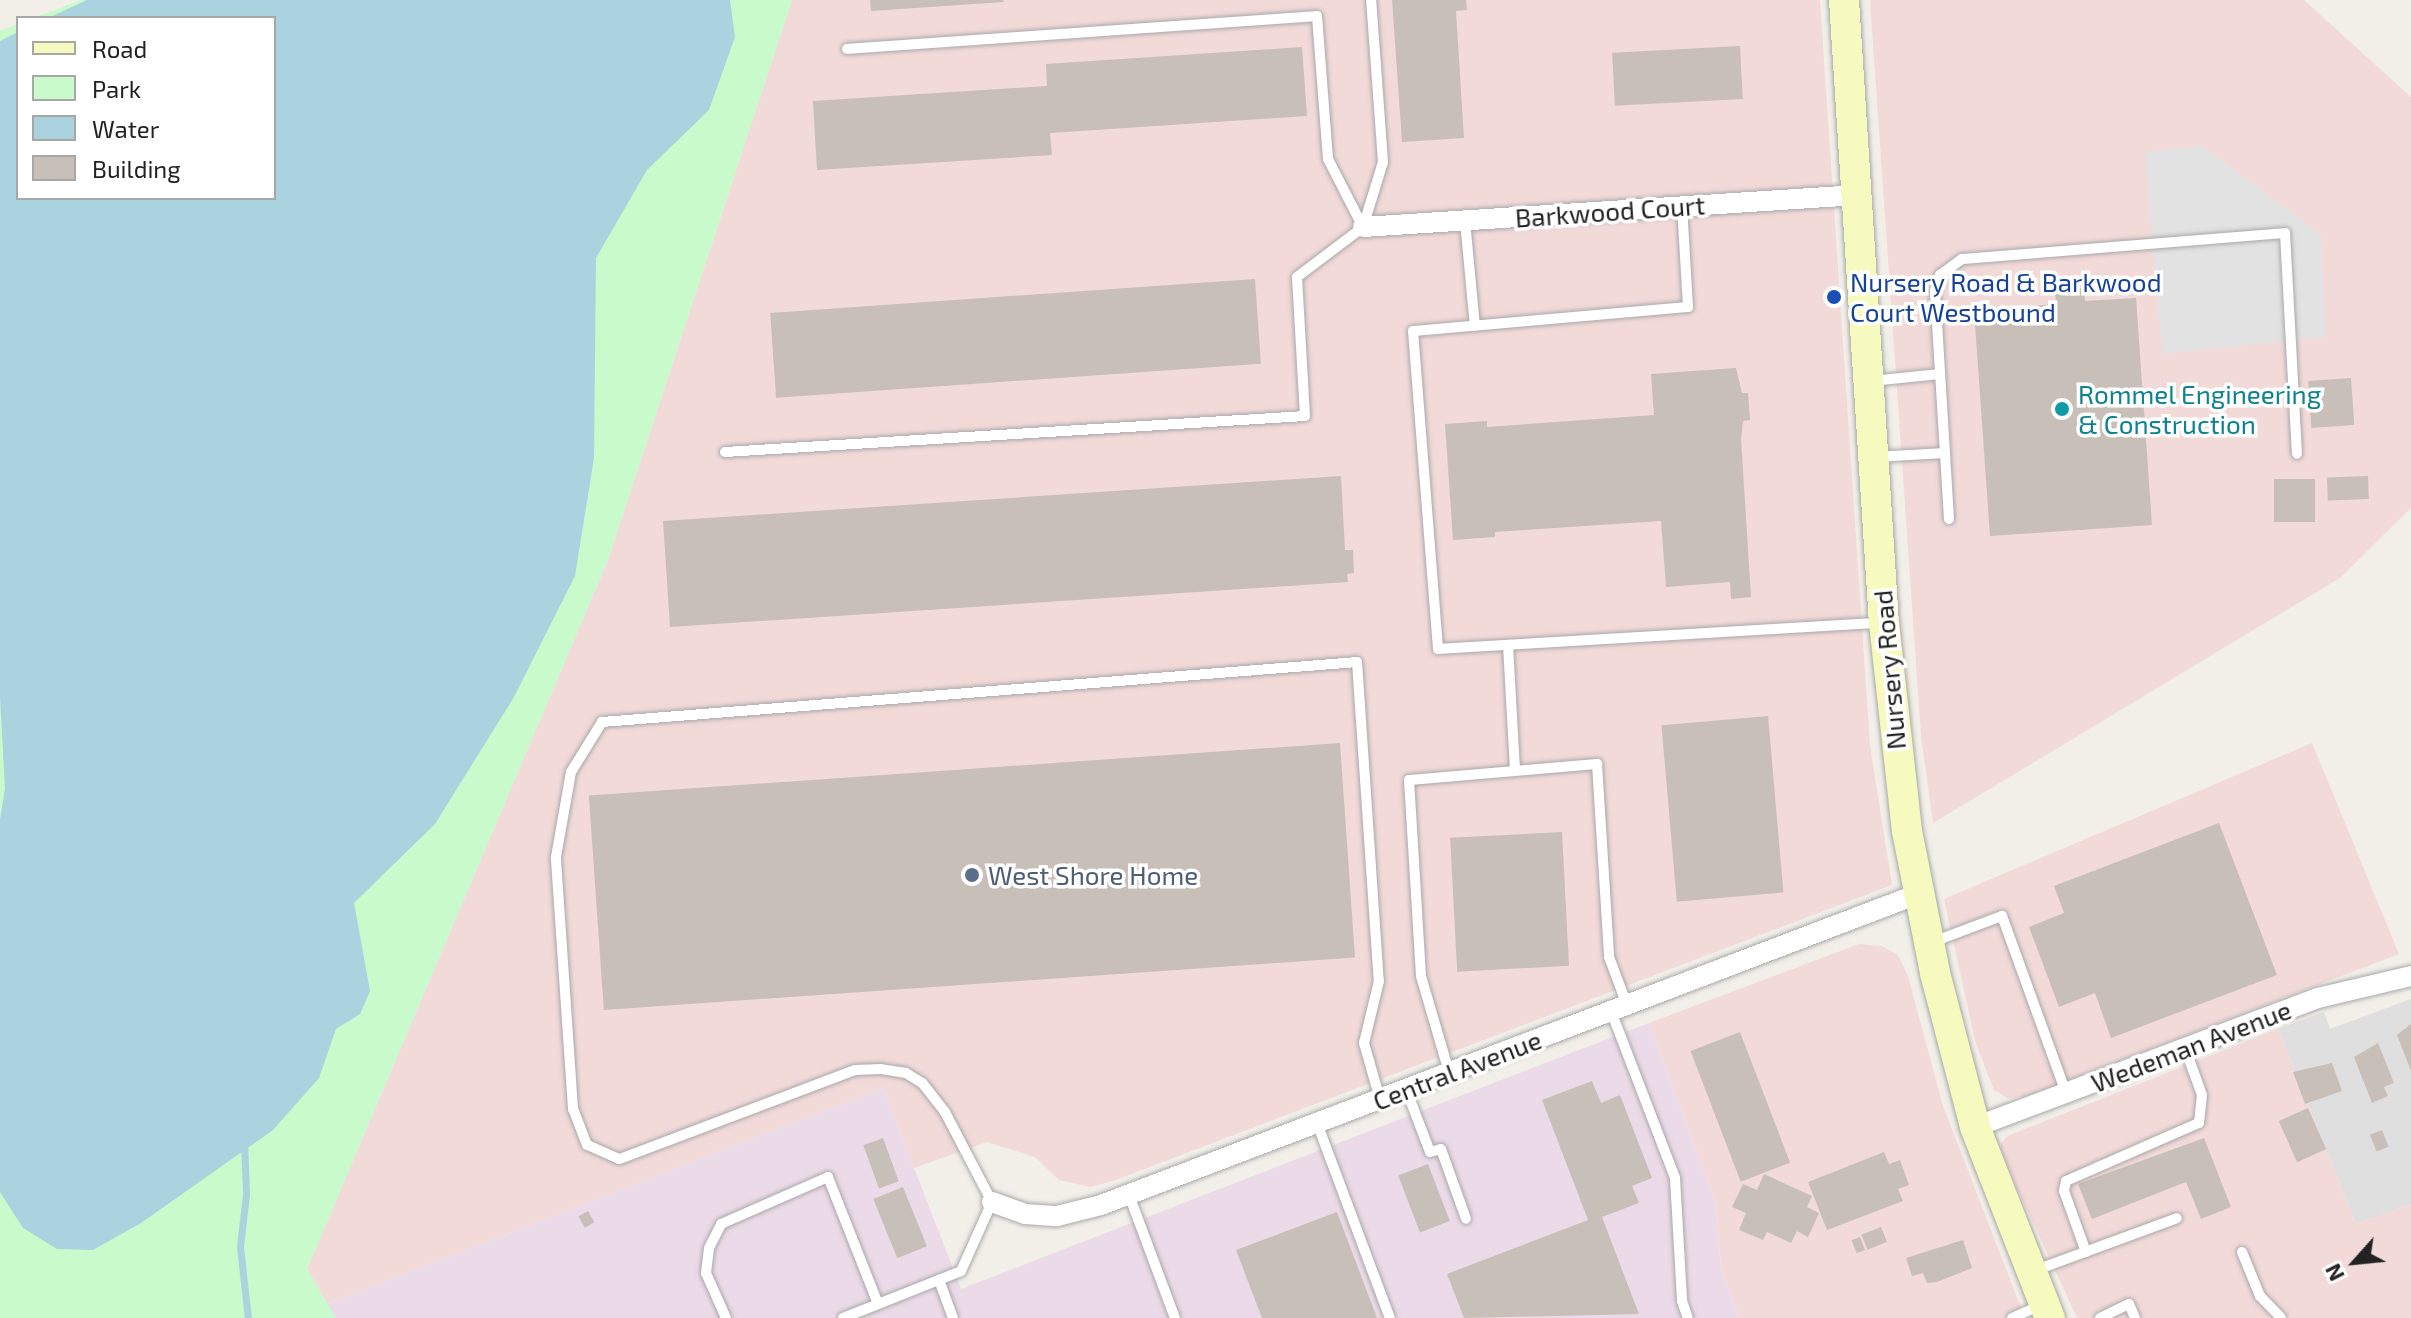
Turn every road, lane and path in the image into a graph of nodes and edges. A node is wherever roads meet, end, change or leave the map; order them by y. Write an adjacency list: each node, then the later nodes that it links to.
1 (1371, 0): 7 (lane)
2 (1844, 0): 4 (main road, Nursery Road)
3 (847, 49): 7 (lane)
4 (1858, 195): 5 (street, Barkwood Court); 10 (main road, Nursery Road)
5 (1682, 206): 6 (street, Barkwood Court); 8 (lane)
6 (1465, 221): 7 (street, Barkwood Court); 8 (lane)
7 (1363, 227): 11 (lane)
8 (1475, 326): 17 (lane)
9 (1940, 374): 10 (lane); 12 (lane); 13 (lane)
10 (1869, 381): 14 (main road, Nursery Road)
11 (725, 452)
12 (1945, 453): 14 (lane); 15 (lane)
13 (2297, 454)
14 (1874, 457): 16 (main road, Nursery Road)
15 (1949, 519)
16 (1884, 623): 17 (lane); 19 (main road, Nursery Road)
17 (1508, 645): 18 (lane)
18 (1515, 771): 22 (lane); 24 (lane)
19 (1918, 894): 20 (main road, Nursery Road); 22 (street, Central Avenue)
20 (1929, 944): 26 (lane); 29 (main road, Nursery Road)
21 (2411, 976): 23 (street, Wedeman Avenue)
22 (1619, 1008): 24 (street, Central Avenue); 45 (lane)
23 (2185, 1048): 26 (street, Wedeman Avenue); 34 (lane)
24 (1450, 1073): 25 (street, Central Avenue)
25 (1406, 1089): 27 (street, Central Avenue); 33 (lane)
26 (2066, 1093): 29 (street, Wedeman Avenue)
27 (1380, 1099): 28 (street, Central Avenue); 31 (lane)
28 (1317, 1123): 30 (street, Central Avenue); 44 (lane)
29 (1975, 1127): 36 (main road, Nursery Road)
30 (1129, 1195): 31 (street, Central Avenue); 43 (lane)
31 (992, 1202): 37 (lane)
32 (2177, 1218): 34 (lane)
33 (1466, 1219)
34 (2086, 1252): 36 (lane)
35 (2242, 1252): 49 (lane)
36 (2030, 1272): 39 (main road, Nursery Road)
37 (939, 1280): 38 (lane); 42 (lane)
38 (878, 1304): 40 (lane); 41 (lane)
39 (2046, 1311): 46 (lane)
40 (726, 1318)
41 (843, 1318)
42 (953, 1318)
43 (1175, 1318)
44 (1390, 1318)
45 (1688, 1318)
46 (2012, 1318)
47 (2100, 1318): 48 (lane)
48 (2135, 1318)
49 (2281, 1318)

